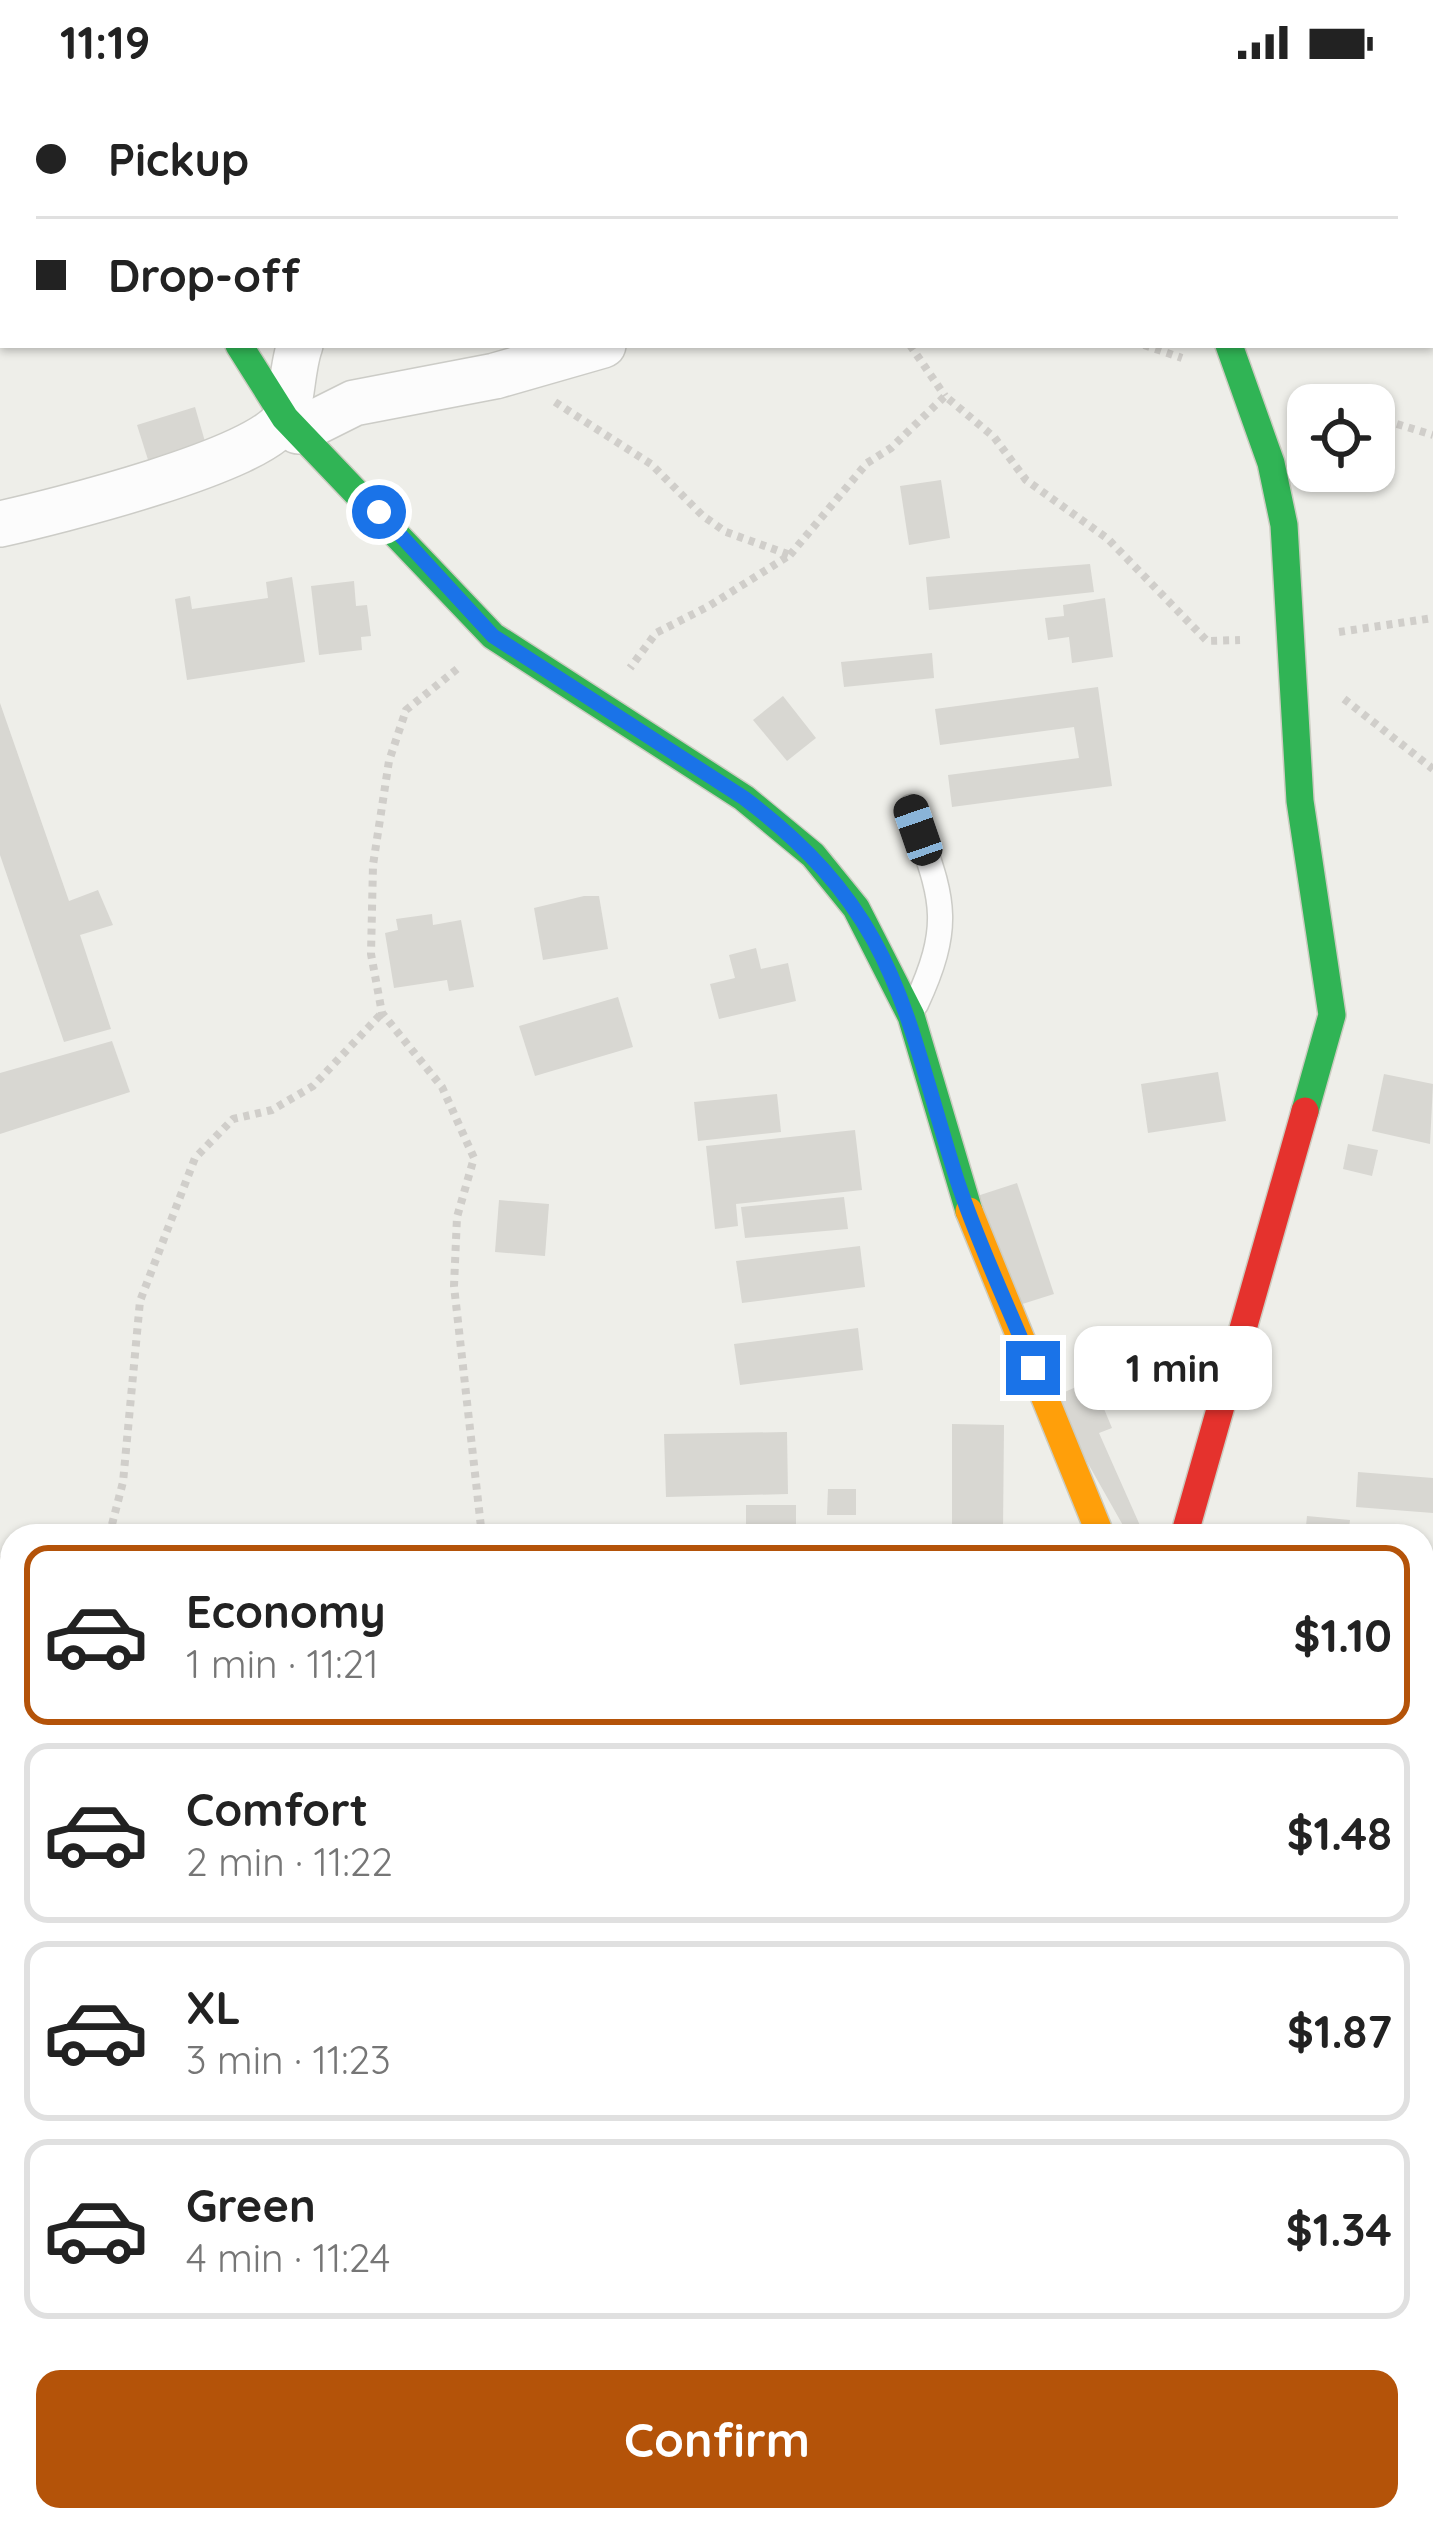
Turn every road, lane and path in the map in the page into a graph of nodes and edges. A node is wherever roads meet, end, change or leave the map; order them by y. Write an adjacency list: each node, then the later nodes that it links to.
1 (241, 348): 9 (street)
2 (300, 348): 9 (street)
3 (593, 348): 6 (street)
4 (912, 348): 7 (path)
5 (1230, 348): 15 (street)
6 (516, 371): 9 (street); 12 (path)
7 (945, 396): 12 (path); 15 (path)
8 (1395, 423): 10 (path)
9 (292, 425): 11 (street); 14 (street)
10 (1433, 435)
11 (0, 524)
12 (790, 555): 16 (path)
13 (1433, 618): 15 (path)
14 (493, 636): 16 (street); 19 (path)
15 (1292, 639): 17 (path); 24 (street)
16 (598, 707): 20 (street)
17 (1433, 769)
18 (910, 806): 20 (lane)
19 (382, 1013): 21 (path); 22 (path)
20 (910, 1016): 23 (street)
21 (112, 1524)
22 (481, 1524)
23 (1096, 1524)
24 (1187, 1524)

